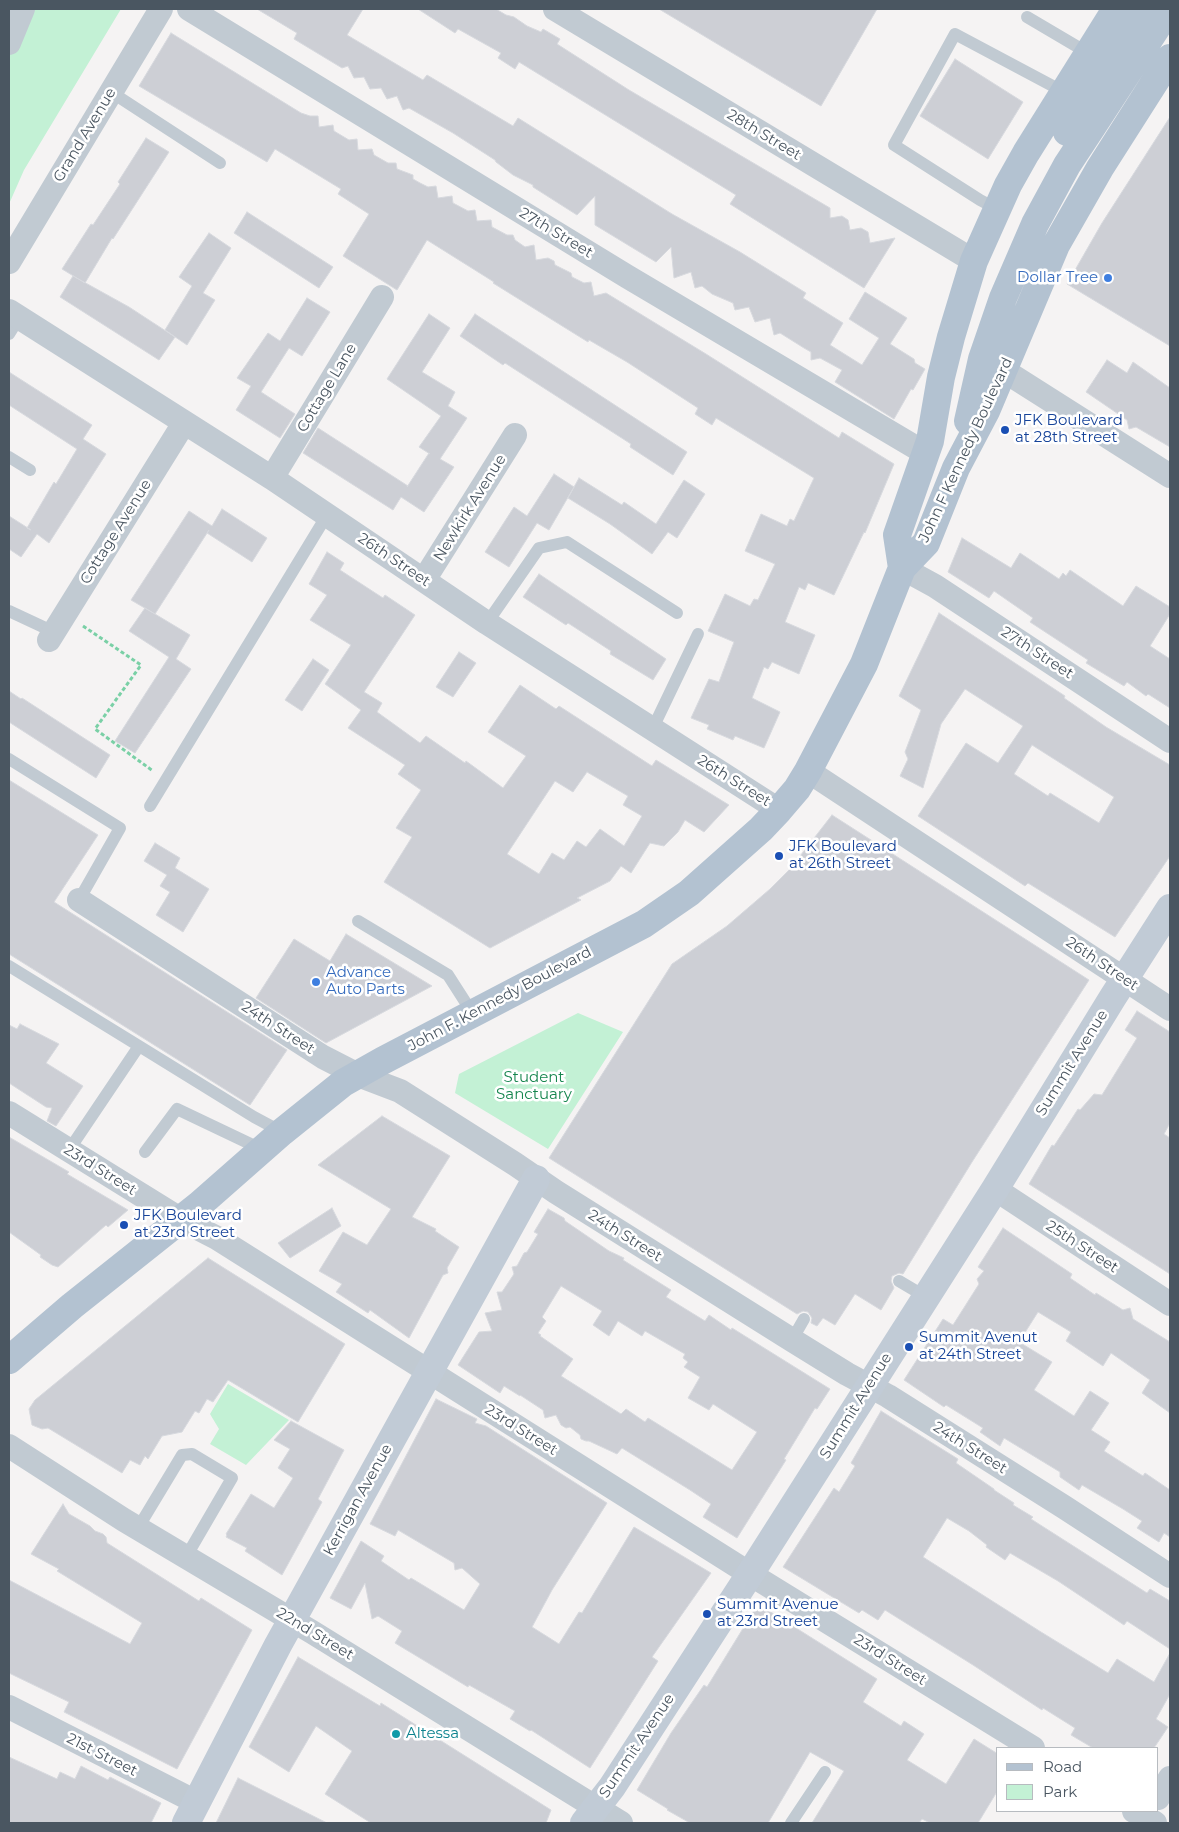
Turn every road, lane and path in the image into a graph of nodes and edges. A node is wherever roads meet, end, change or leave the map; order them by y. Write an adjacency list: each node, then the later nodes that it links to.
1 (23, 9): 9 (street)
2 (161, 9): 12 (street, Grand Avenue)
3 (189, 9): 23 (street, 27th Street)
4 (555, 9): 16 (street, 28th Street)
5 (1116, 9): 10 (main road, John F Kennedy Boulevard)
6 (1140, 9): 23 (main road)
7 (1170, 12): 25 (main road)
8 (1027, 17): 10 (lane)
9 (9, 44)
10 (1088, 54): 13 (main road, John F Kennedy Boulevard)
11 (1170, 58): 20 (main road, John F Kennedy Boulevard)
12 (111, 92): 14 (lane); 17 (street, Grand Avenue)
13 (1064, 92): 15 (main road, John F Kennedy Boulevard); 15 (lane)
14 (220, 163)
15 (997, 209): 16 (main road, John F Kennedy Boulevard)
16 (974, 261): 23 (main road, John F Kennedy Boulevard)
17 (9, 262)
18 (382, 297): 28 (street, Cottage Lane)
19 (12, 321): 21 (street, 26th Street)
20 (1004, 370): 25 (main road, John F Kennedy Boulevard); 27 (street)
21 (184, 423): 28 (street, 26th Street); 35 (street, Cottage Avenue)
22 (515, 435): 31 (street, Newkirk Avenue)
23 (927, 447): 30 (main road, John F Kennedy Boulevard)
24 (9, 457): 26 (lane)
25 (956, 468): 30 (main road, John F Kennedy Boulevard)
26 (30, 470)
27 (1170, 476)
28 (272, 478): 29 (street, 26th Street)
29 (327, 515): 31 (street, 26th Street); 41 (lane)
30 (902, 568): 38 (street, 27th Street); 40 (main road, John F. Kennedy Boulevard)
31 (424, 580): 34 (street, 26th Street)
32 (9, 611): 35 (lane)
33 (677, 613): 34 (lane)
34 (487, 623): 37 (street, 26th Street)
35 (56, 629): 41 (path)
36 (698, 634): 37 (lane)
37 (652, 730): 43 (street, 26th Street)
38 (1170, 740)
39 (9, 759): 44 (lane)
40 (808, 771): 43 (main road, John F. Kennedy Boulevard); 48 (street, 26th Street)
41 (166, 780): 42 (lane)
42 (150, 806)
43 (779, 810): 50 (main road, John F. Kennedy Boulevard)
44 (79, 900): 52 (street, 24th Street)
45 (1170, 908): 48 (street, Summit Avenue)
46 (358, 921): 50 (lane)
47 (9, 966): 51 (lane)
48 (1125, 979): 49 (street, 26th Street); 59 (street, Summit Avenue)
49 (1170, 1009)
50 (473, 1014): 52 (main road, John F. Kennedy Boulevard)
51 (139, 1046): 54 (lane); 56 (lane)
52 (358, 1075): 54 (main road, John F. Kennedy Boulevard); 58 (street, 24th Street)
53 (9, 1113): 56 (street, 23rd Street)
54 (282, 1132): 55 (main road, John F. Kennedy Boulevard)
55 (262, 1149): 57 (lane); 60 (main road, John F. Kennedy Boulevard)
56 (69, 1150): 60 (street, 23rd Street)
57 (144, 1152)
58 (536, 1179): 65 (street, 24th Street); 67 (street, Kerrigan Avenue)
59 (995, 1189): 62 (street, Summit Avenue); 63 (street, 25th Street)
60 (180, 1219): 66 (main road, John F. Kennedy Boulevard); 67 (street, 23rd Street)
61 (898, 1281): 62 (lane)
62 (926, 1297): 68 (street, Summit Avenue)
63 (1170, 1304)
64 (804, 1319): 65 (lane)
65 (792, 1340): 68 (street, 24th Street)
66 (9, 1360)
67 (428, 1371): 72 (street, 23rd Street); 74 (street, Kerrigan Avenue)
68 (869, 1386): 72 (street, Summit Avenue); 73 (street, 24th Street)
69 (9, 1446): 70 (street, 22nd Street)
70 (138, 1528): 71 (street, 22nd Street); 71 (lane)
71 (186, 1557): 74 (street, 22nd Street)
72 (750, 1574): 76 (street, 23rd Street); 81 (street, Summit Avenue)
73 (1170, 1576)
74 (292, 1620): 80 (street, Kerrigan Avenue); 81 (street, 22nd Street)
75 (9, 1707): 80 (street, 21st Street)
76 (1031, 1747)
77 (825, 1772): 83 (lane)
78 (1170, 1778): 79 (street)
79 (1159, 1796)
80 (191, 1812)
81 (590, 1815): 82 (street, 22nd Street)
82 (621, 1823)
83 (791, 1823)

